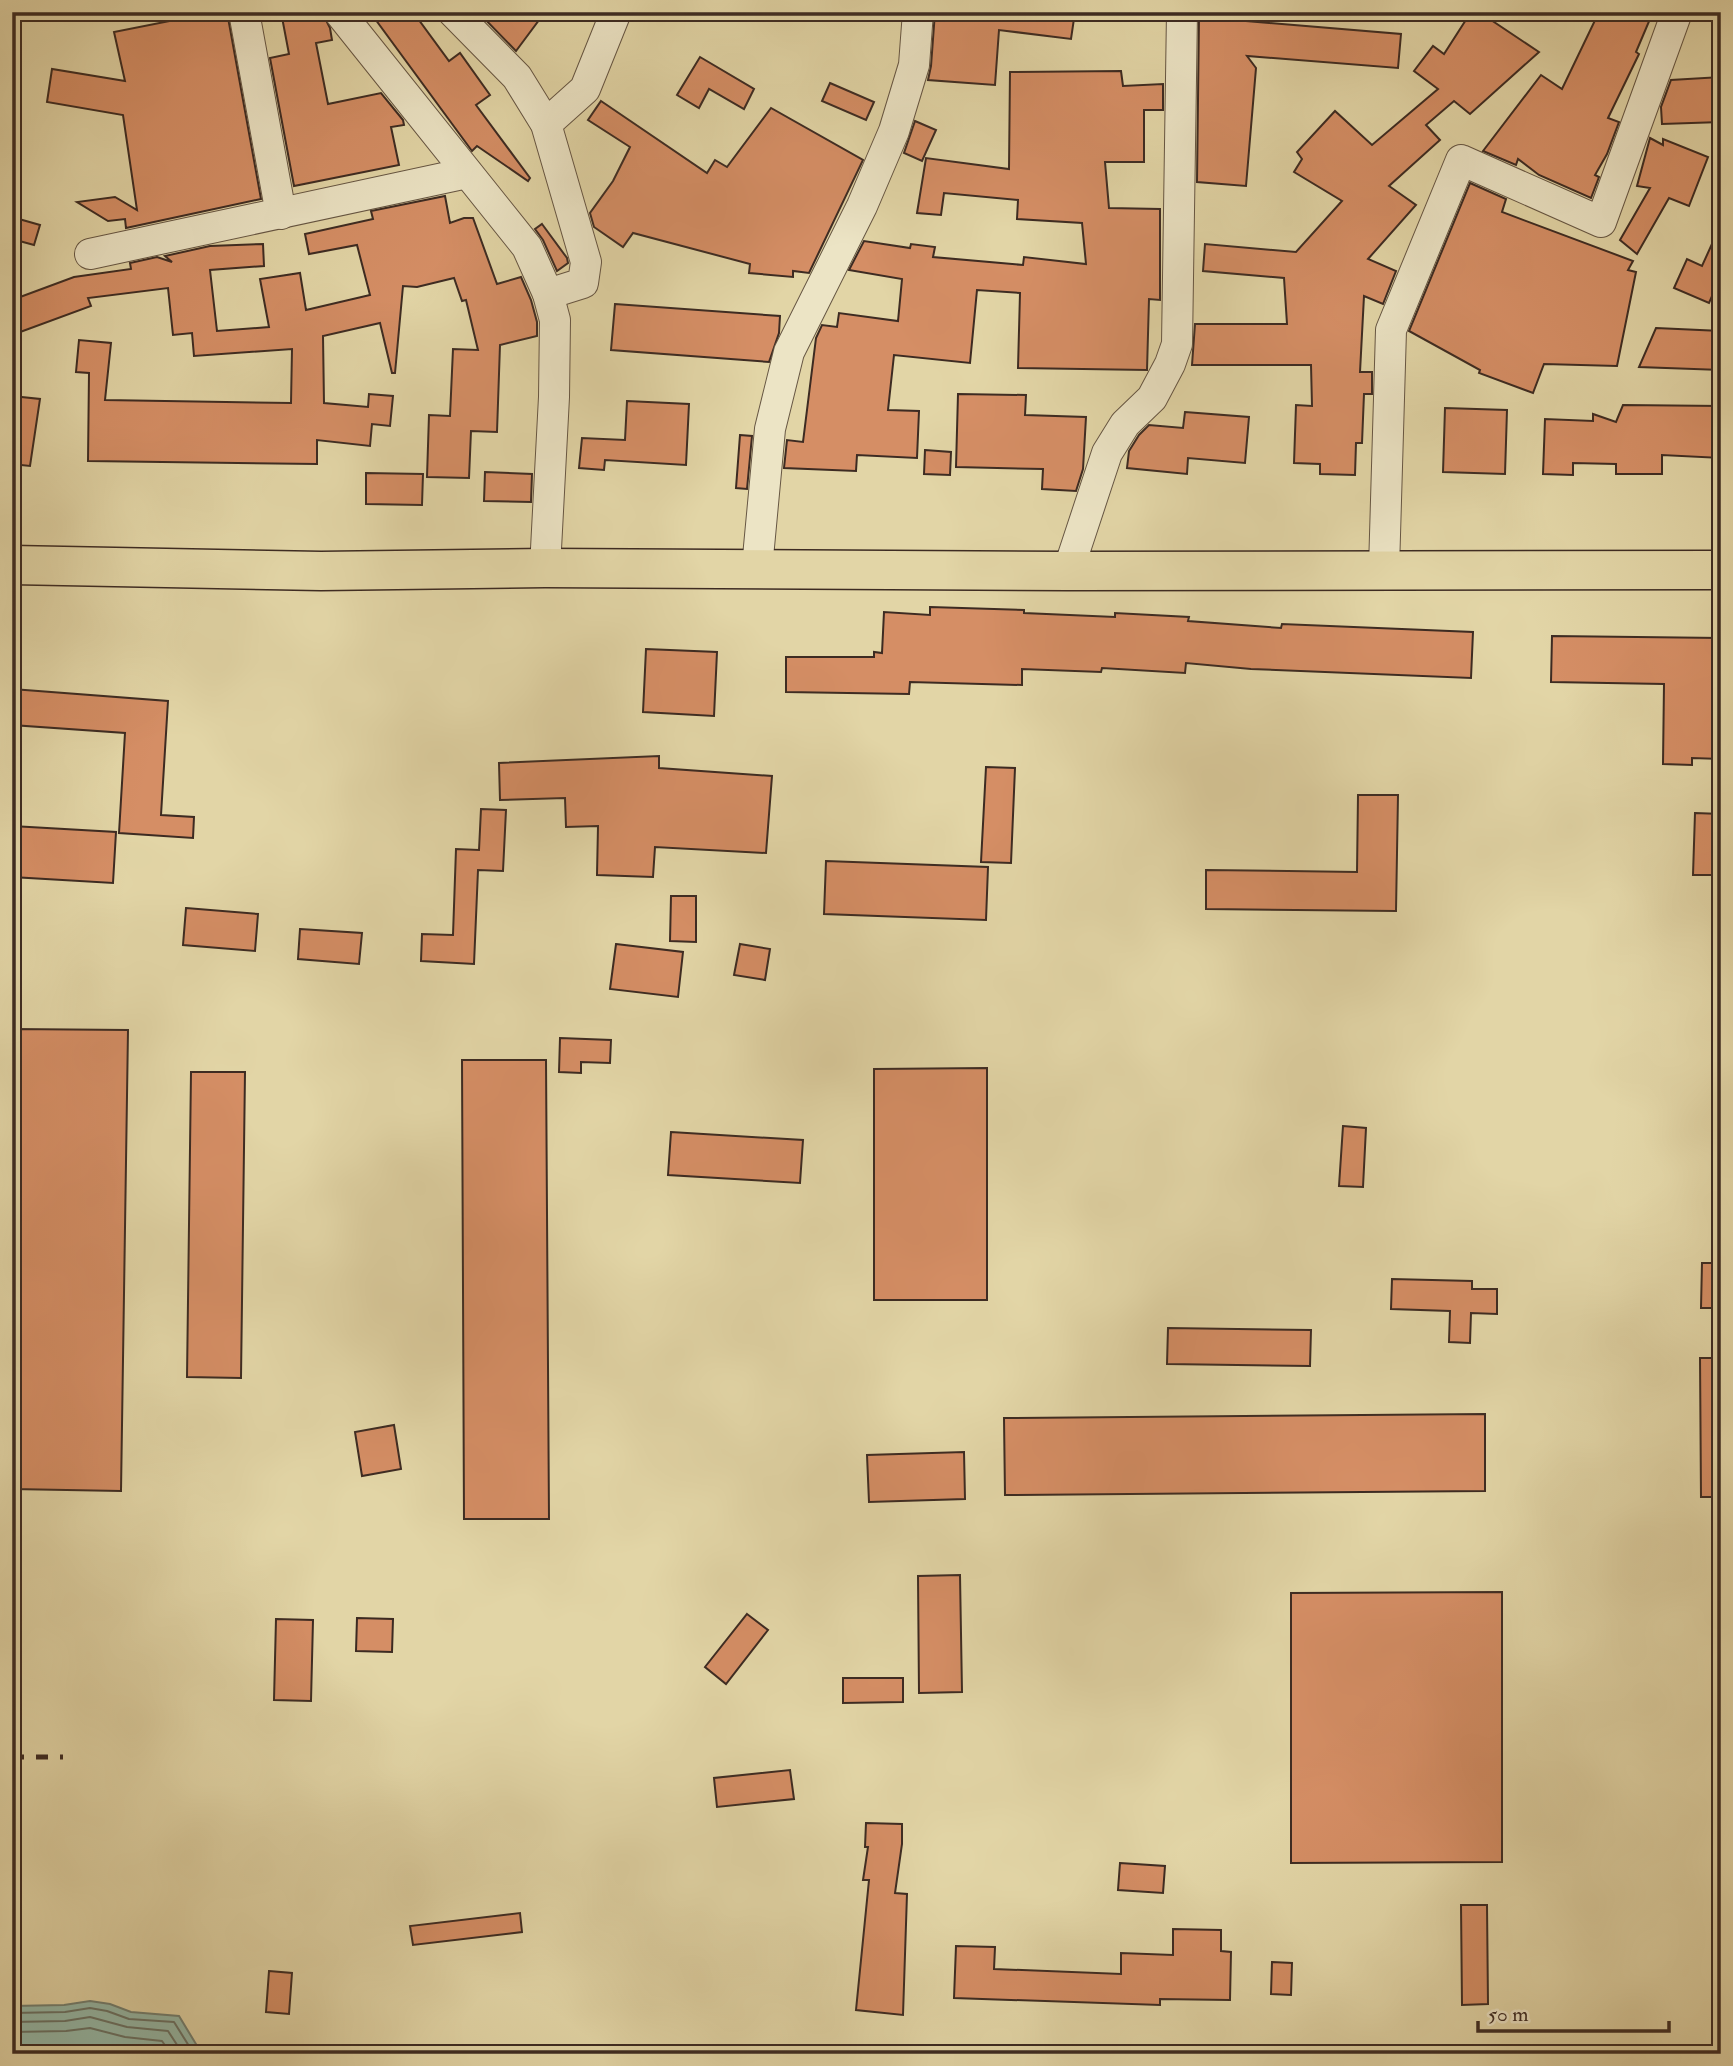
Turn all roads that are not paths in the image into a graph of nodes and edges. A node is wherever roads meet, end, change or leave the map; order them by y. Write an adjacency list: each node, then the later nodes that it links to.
1 (244, 12): 10 (street)
2 (339, 12): 9 (street)
3 (453, 12): 8 (street)
4 (616, 12): 8 (street)
5 (918, 12): 15 (street)
6 (1182, 12): 18 (street)
7 (1677, 12): 16 (street)
8 (546, 124): 12 (street)
9 (467, 173): 10 (street); 12 (street)
10 (281, 214): 11 (street)
11 (90, 254)
12 (548, 295): 14 (street)
13 (12, 565): 14 (main road)
14 (545, 568): 15 (main road)
15 (757, 568): 18 (main road)
16 (1384, 569): 17 (main road); 18 (main road)
17 (1721, 570)
18 (1068, 571)

